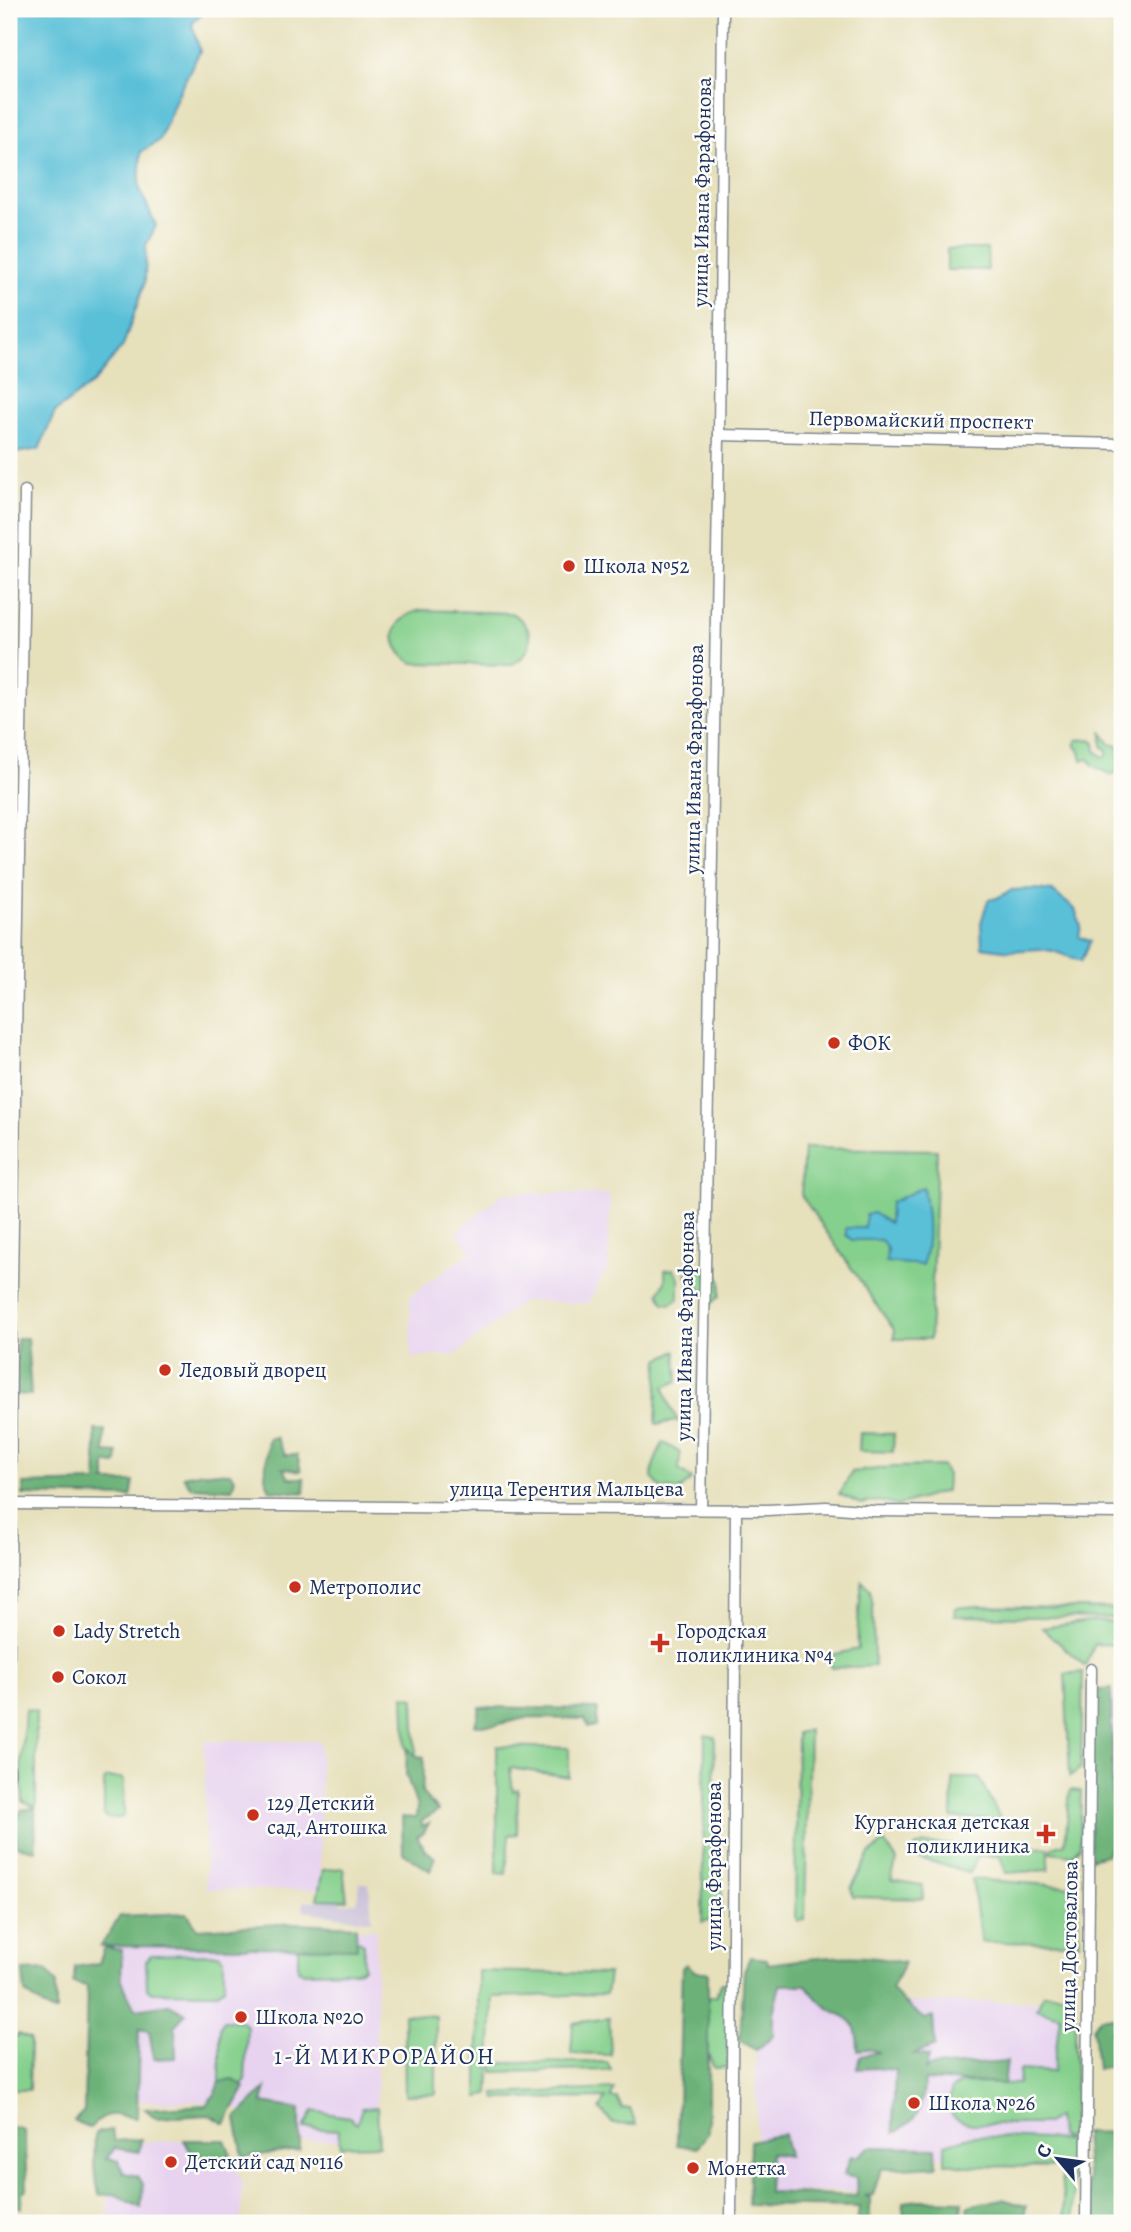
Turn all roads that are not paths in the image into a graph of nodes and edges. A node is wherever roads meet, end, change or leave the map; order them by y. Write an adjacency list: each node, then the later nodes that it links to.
1 (723, 9): 2 (street, улица Ивана Фарафонова)
2 (719, 435): 3 (street, Первомайский проспект); 6 (street, улица Ивана Фарафонова)
3 (1122, 444)
4 (24, 491): 5 (street)
5 (11, 1504): 6 (street, улица Терентия Мальцева); 9 (street)
6 (701, 1509): 7 (street, улица Терентия Мальцева)
7 (736, 1510): 8 (street, улица Терентия Мальцева); 13 (street, улица Фарафонова)
8 (1122, 1513)
9 (9, 1657)
10 (1091, 1668): 14 (street, улица Достовалова)
11 (9, 1769): 12 (street)
12 (9, 1775)
13 (731, 2223)
14 (1086, 2223)

